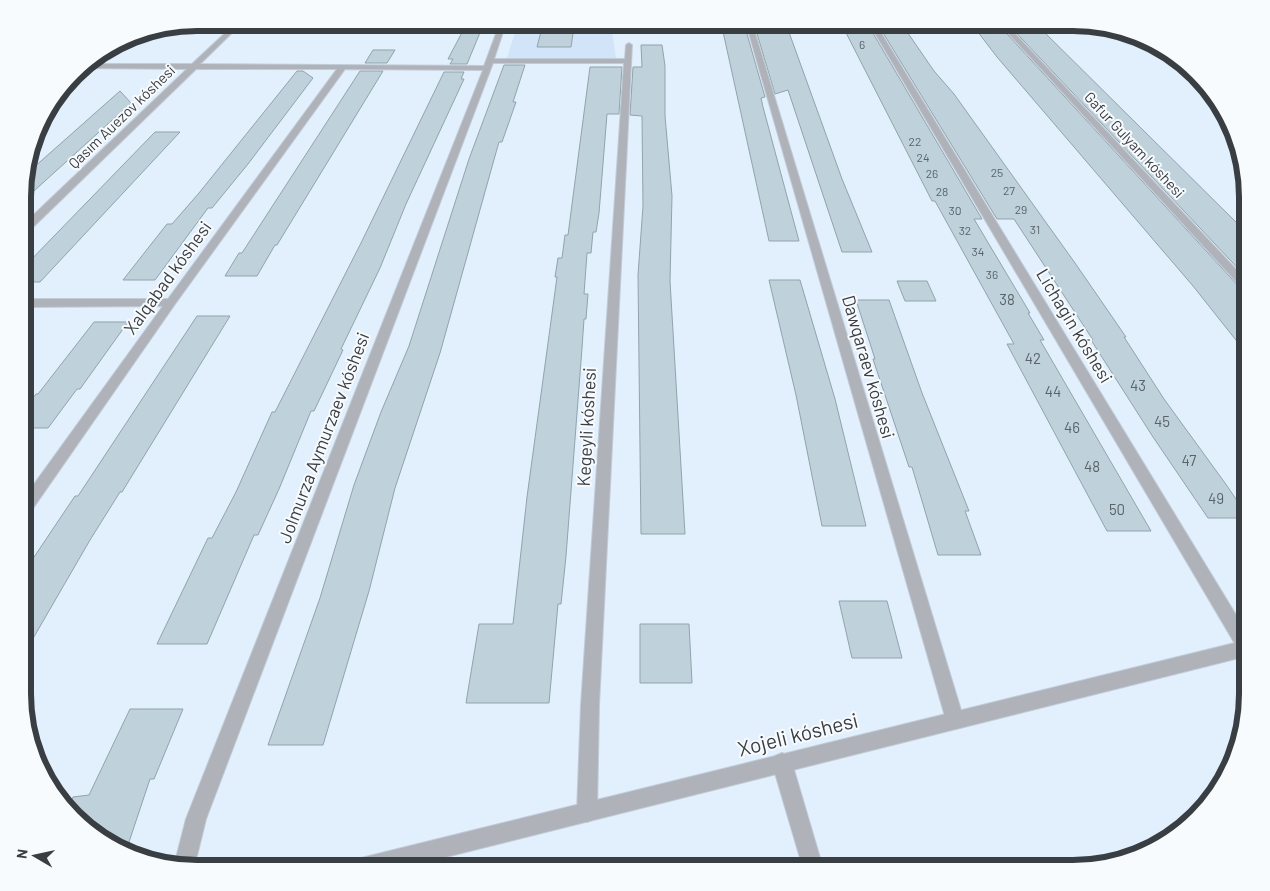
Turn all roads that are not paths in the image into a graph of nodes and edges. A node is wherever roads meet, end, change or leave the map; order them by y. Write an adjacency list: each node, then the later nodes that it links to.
1 (229, 31): 10 (street, Qasım Auezov kóshesi)
2 (499, 31): 8 (street, Jolmurza Aymurzaev kóshesi)
3 (752, 32): 19 (street, Dawqaraev kóshesi)
4 (877, 32): 17 (street, Lichagin kóshesi)
5 (1010, 32): 13 (street, Gafur Gulyam kóshesi)
6 (630, 45): 7 (street, Kegeyli kóshesi)
7 (628, 61): 8 (street); 21 (street, Kegeyli kóshesi)
8 (489, 64): 11 (street); 22 (street, Jolmurza Aymurzaev kóshesi)
9 (96, 66): 10 (street)
10 (193, 67): 11 (street); 12 (street, Qasım Auezov kóshesi)
11 (343, 67): 14 (street, Xalqabad kóshesi)
12 (31, 223)
13 (1238, 277)
14 (171, 302): 15 (street); 16 (street, Xalqabad kóshesi)
15 (31, 303)
16 (32, 499)
17 (1238, 633)
18 (1238, 650): 19 (street, Xojeli kóshesi)
19 (955, 720): 20 (street, Xojeli kóshesi)
20 (782, 763): 21 (street, Xojeli kóshesi); 24 (street)
21 (587, 812): 23 (street, Xojeli kóshesi)
22 (186, 859)
23 (396, 859)
24 (811, 860)

